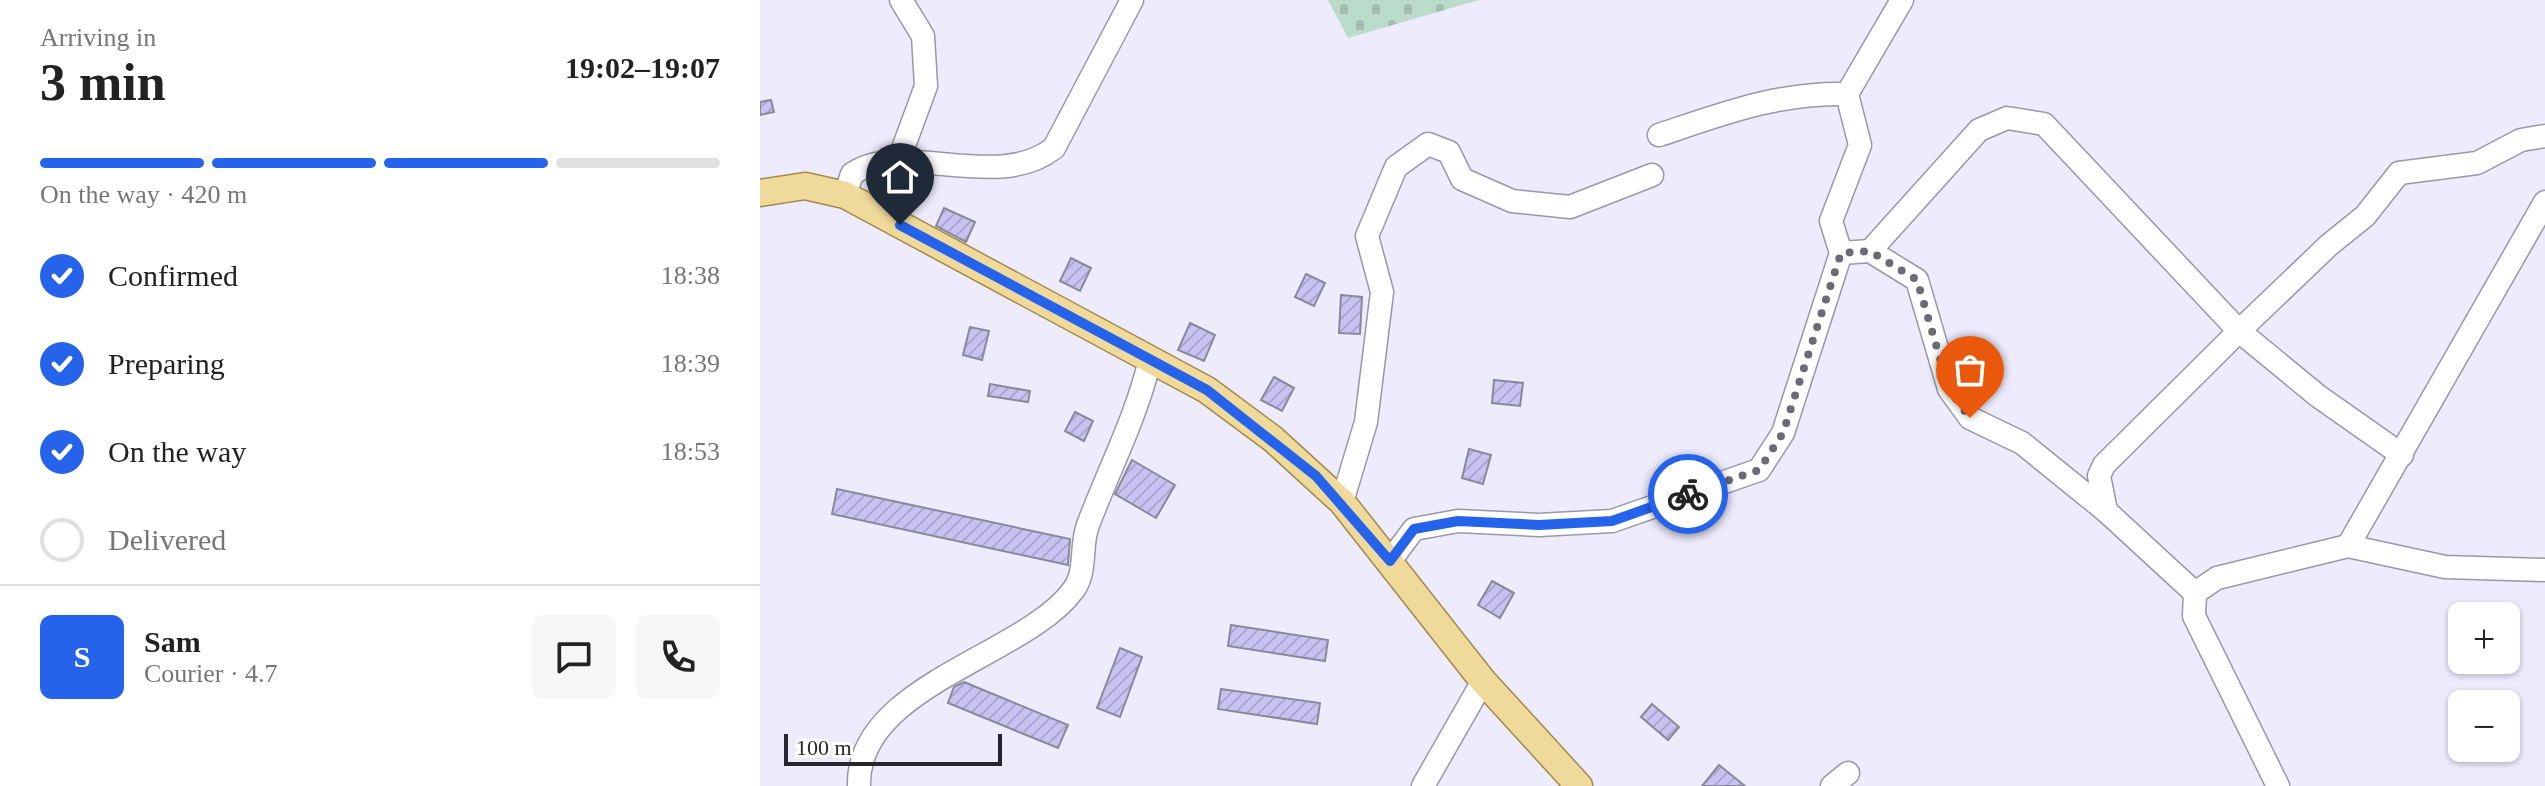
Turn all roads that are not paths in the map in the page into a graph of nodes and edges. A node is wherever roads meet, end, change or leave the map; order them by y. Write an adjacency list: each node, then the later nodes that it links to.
1 (901, 0): 7 (street)
2 (1132, 0): 7 (street)
3 (1902, 0): 4 (street)
4 (1847, 94): 5 (street); 13 (street)
5 (1659, 135)
6 (2545, 136): 14 (street)
7 (898, 162): 10 (street)
8 (1652, 175): 17 (street)
9 (760, 193): 10 (main road)
10 (845, 195): 15 (main road)
11 (2545, 202): 16 (street)
12 (1870, 251): 13 (street); 14 (street); 18 (street)
13 (1841, 253): 20 (street)
14 (2239, 331): 16 (street); 18 (street)
15 (1150, 360): 17 (main road); 24 (street)
16 (2402, 455): 19 (street)
17 (1342, 502): 20 (main road)
18 (2106, 511): 22 (street)
19 (2348, 546): 21 (street); 22 (street)
20 (1390, 561): 23 (main road)
21 (2545, 570)
22 (2195, 593): 27 (street)
23 (1483, 681): 25 (street); 26 (main road)
24 (859, 786)
25 (1423, 786)
26 (1579, 786)
27 (2278, 786)

